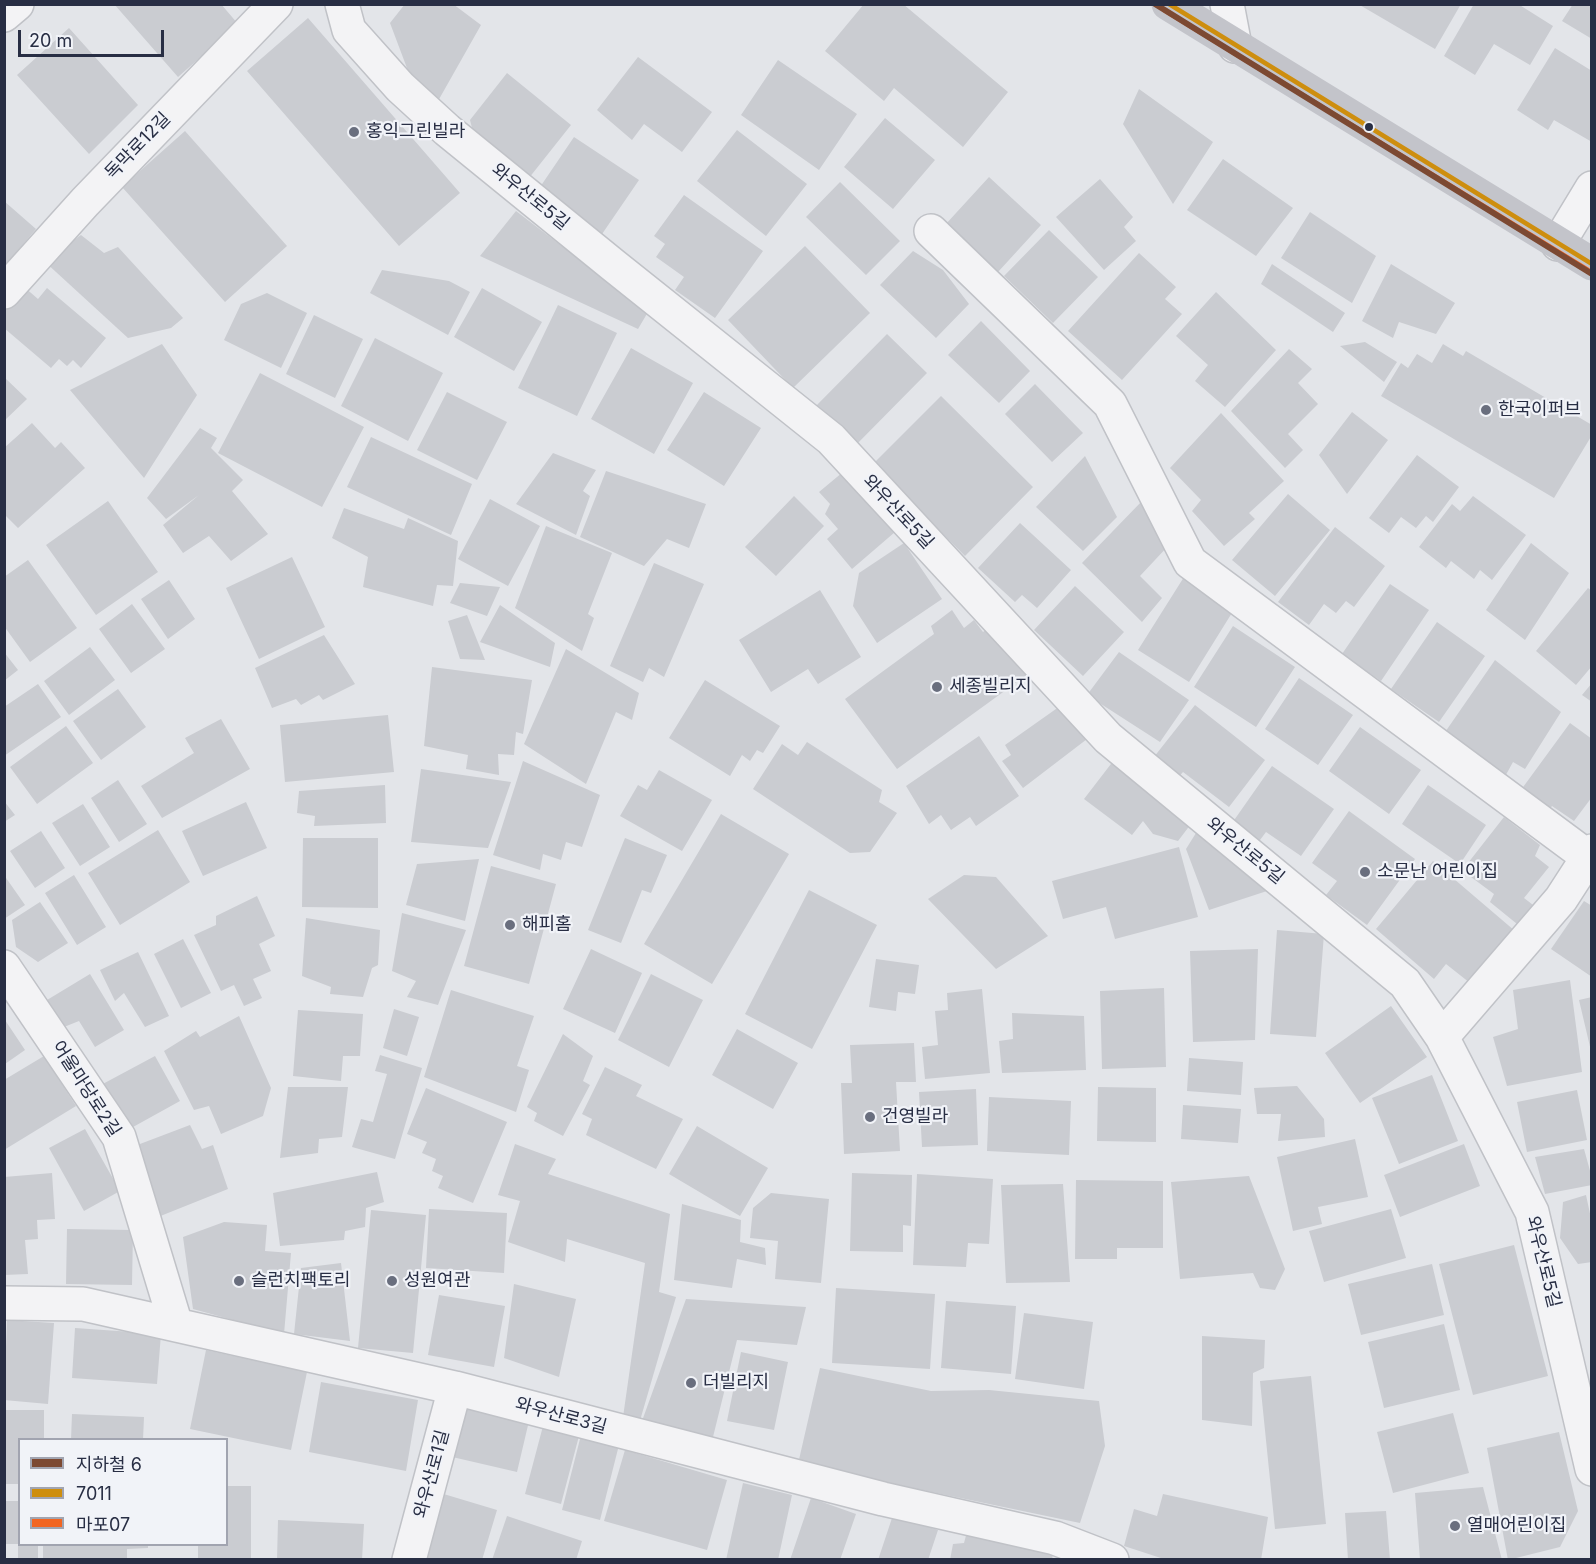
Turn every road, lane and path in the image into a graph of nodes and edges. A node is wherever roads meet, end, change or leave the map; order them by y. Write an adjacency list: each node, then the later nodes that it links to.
1 (17, 4): 6 (street)
2 (276, 4): 12 (street, 독막로12길)
3 (342, 4): 15 (street, 와우산로5길)
4 (1168, 4): 7 (main road)
5 (1227, 4): 7 (street)
6 (4, 15)
7 (1234, 46): 10 (main road)
8 (1592, 188): 10 (street)
9 (931, 231): 13 (street)
10 (1558, 244): 11 (main road)
11 (1592, 264)
12 (4, 292)
13 (1590, 856): 15 (street)
14 (4, 967): 17 (street, 어울마당로2길)
15 (1442, 1037): 19 (street, 와우산로5길)
16 (4, 1303): 17 (street, 와우산로3길)
17 (176, 1325): 18 (street, 와우산로3길)
18 (455, 1389): 20 (street, 와우산로1길); 21 (street, 와우산로3길)
19 (1592, 1469)
20 (409, 1560)
21 (1112, 1560)

